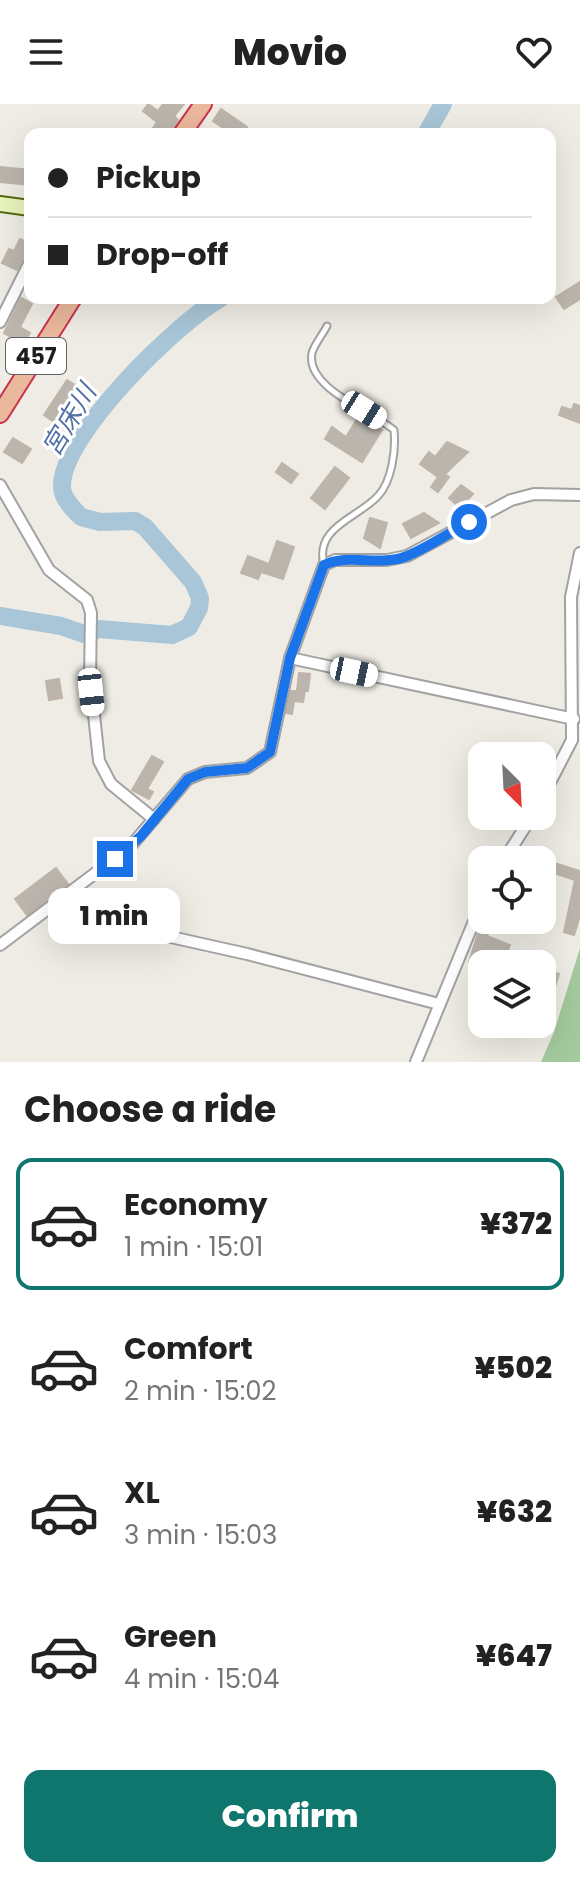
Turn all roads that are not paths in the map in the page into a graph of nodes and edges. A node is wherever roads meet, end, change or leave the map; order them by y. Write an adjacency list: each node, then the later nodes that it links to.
1 (203, 104): 2 (highway)
2 (186, 128)
3 (0, 204): 4 (main road)
4 (24, 207)
5 (24, 274): 7 (street)
6 (69, 304): 9 (highway, 457)
7 (0, 322)
8 (327, 326): 13 (lane)
9 (0, 414)
10 (0, 485): 17 (street)
11 (580, 495): 13 (street)
12 (580, 553): 15 (street)
13 (324, 565): 14 (street)
14 (290, 658): 15 (street); 17 (street)
15 (574, 719): 16 (street)
16 (556, 773)
17 (154, 819): 18 (street)
18 (50, 910): 20 (street); 21 (street)
19 (469, 934): 21 (street)
20 (0, 945)
21 (439, 1004): 22 (street)
22 (416, 1062)

